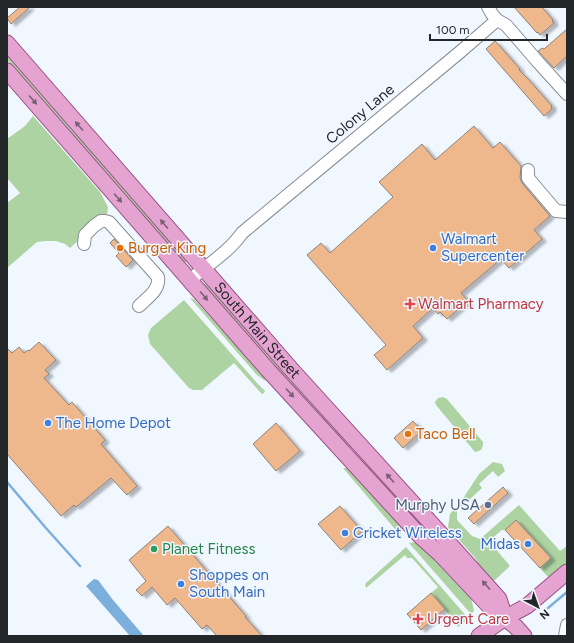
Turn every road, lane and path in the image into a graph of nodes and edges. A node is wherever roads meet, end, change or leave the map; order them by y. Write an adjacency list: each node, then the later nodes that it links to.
1 (488, 7): 2 (street)
2 (498, 20): 5 (street); 9 (street, Colony Lane)
3 (7, 43): 9 (main road, South Main Street, one-way to 3)
4 (7, 71): 10 (main road, South Main Street, one-way to 10)
5 (567, 94)
6 (528, 170): 7 (street)
7 (567, 212)
8 (84, 244): 11 (street)
9 (202, 267): 10 (street, Colony Lane); 13 (main road, South Main Street, one-way to 9)
10 (190, 280): 13 (main road, South Main Street, one-way to 13)
11 (138, 306)
12 (567, 572): 13 (main road)
13 (505, 618): 15 (main road); 16 (main road, South Main Street)
14 (567, 626): 17 (street)
15 (479, 636)
16 (524, 636)
17 (565, 636)

